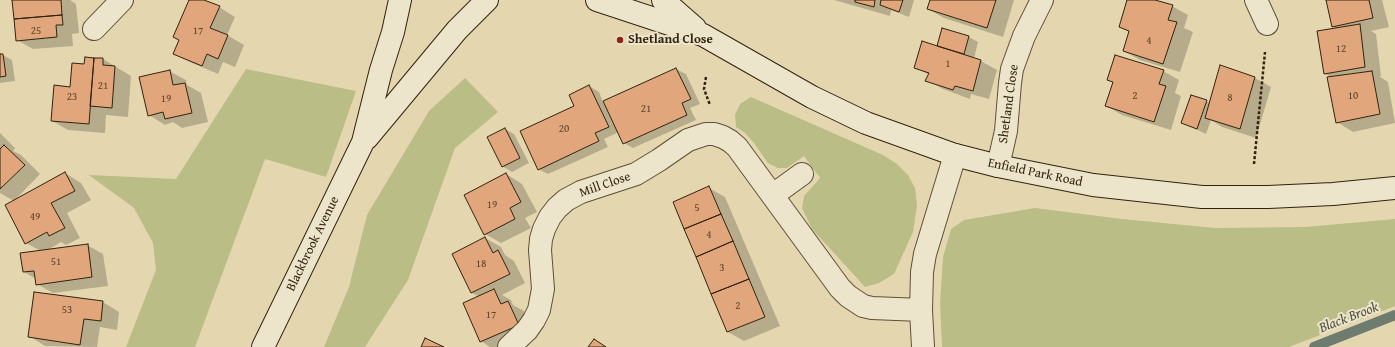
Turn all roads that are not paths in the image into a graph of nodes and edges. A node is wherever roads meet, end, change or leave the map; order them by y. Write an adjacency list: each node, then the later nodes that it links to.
1 (122, 0): 9 (street)
2 (400, 0): 11 (street, Blackbrook Avenue)
3 (487, 0): 11 (street, Blackbrook Avenue)
4 (597, 0): 10 (street, Enfield Park Road)
5 (663, 0): 10 (street, Enfield Park Road)
6 (1042, 0): 13 (street, Shetland Close)
7 (1256, 0): 8 (street)
8 (1267, 24)
9 (94, 29)
10 (703, 36): 12 (street, Enfield Park Road)
11 (363, 142): 18 (street, Blackbrook Avenue)
12 (955, 155): 13 (street, Enfield Park Road); 17 (street)
13 (998, 166): 15 (street, Enfield Park Road)
14 (802, 174): 16 (street)
15 (1395, 188)
16 (773, 196): 17 (street, Mill Close); 19 (street, Mill Close)
17 (921, 310): 20 (street)
18 (263, 347)
19 (509, 347)
20 (923, 347)

